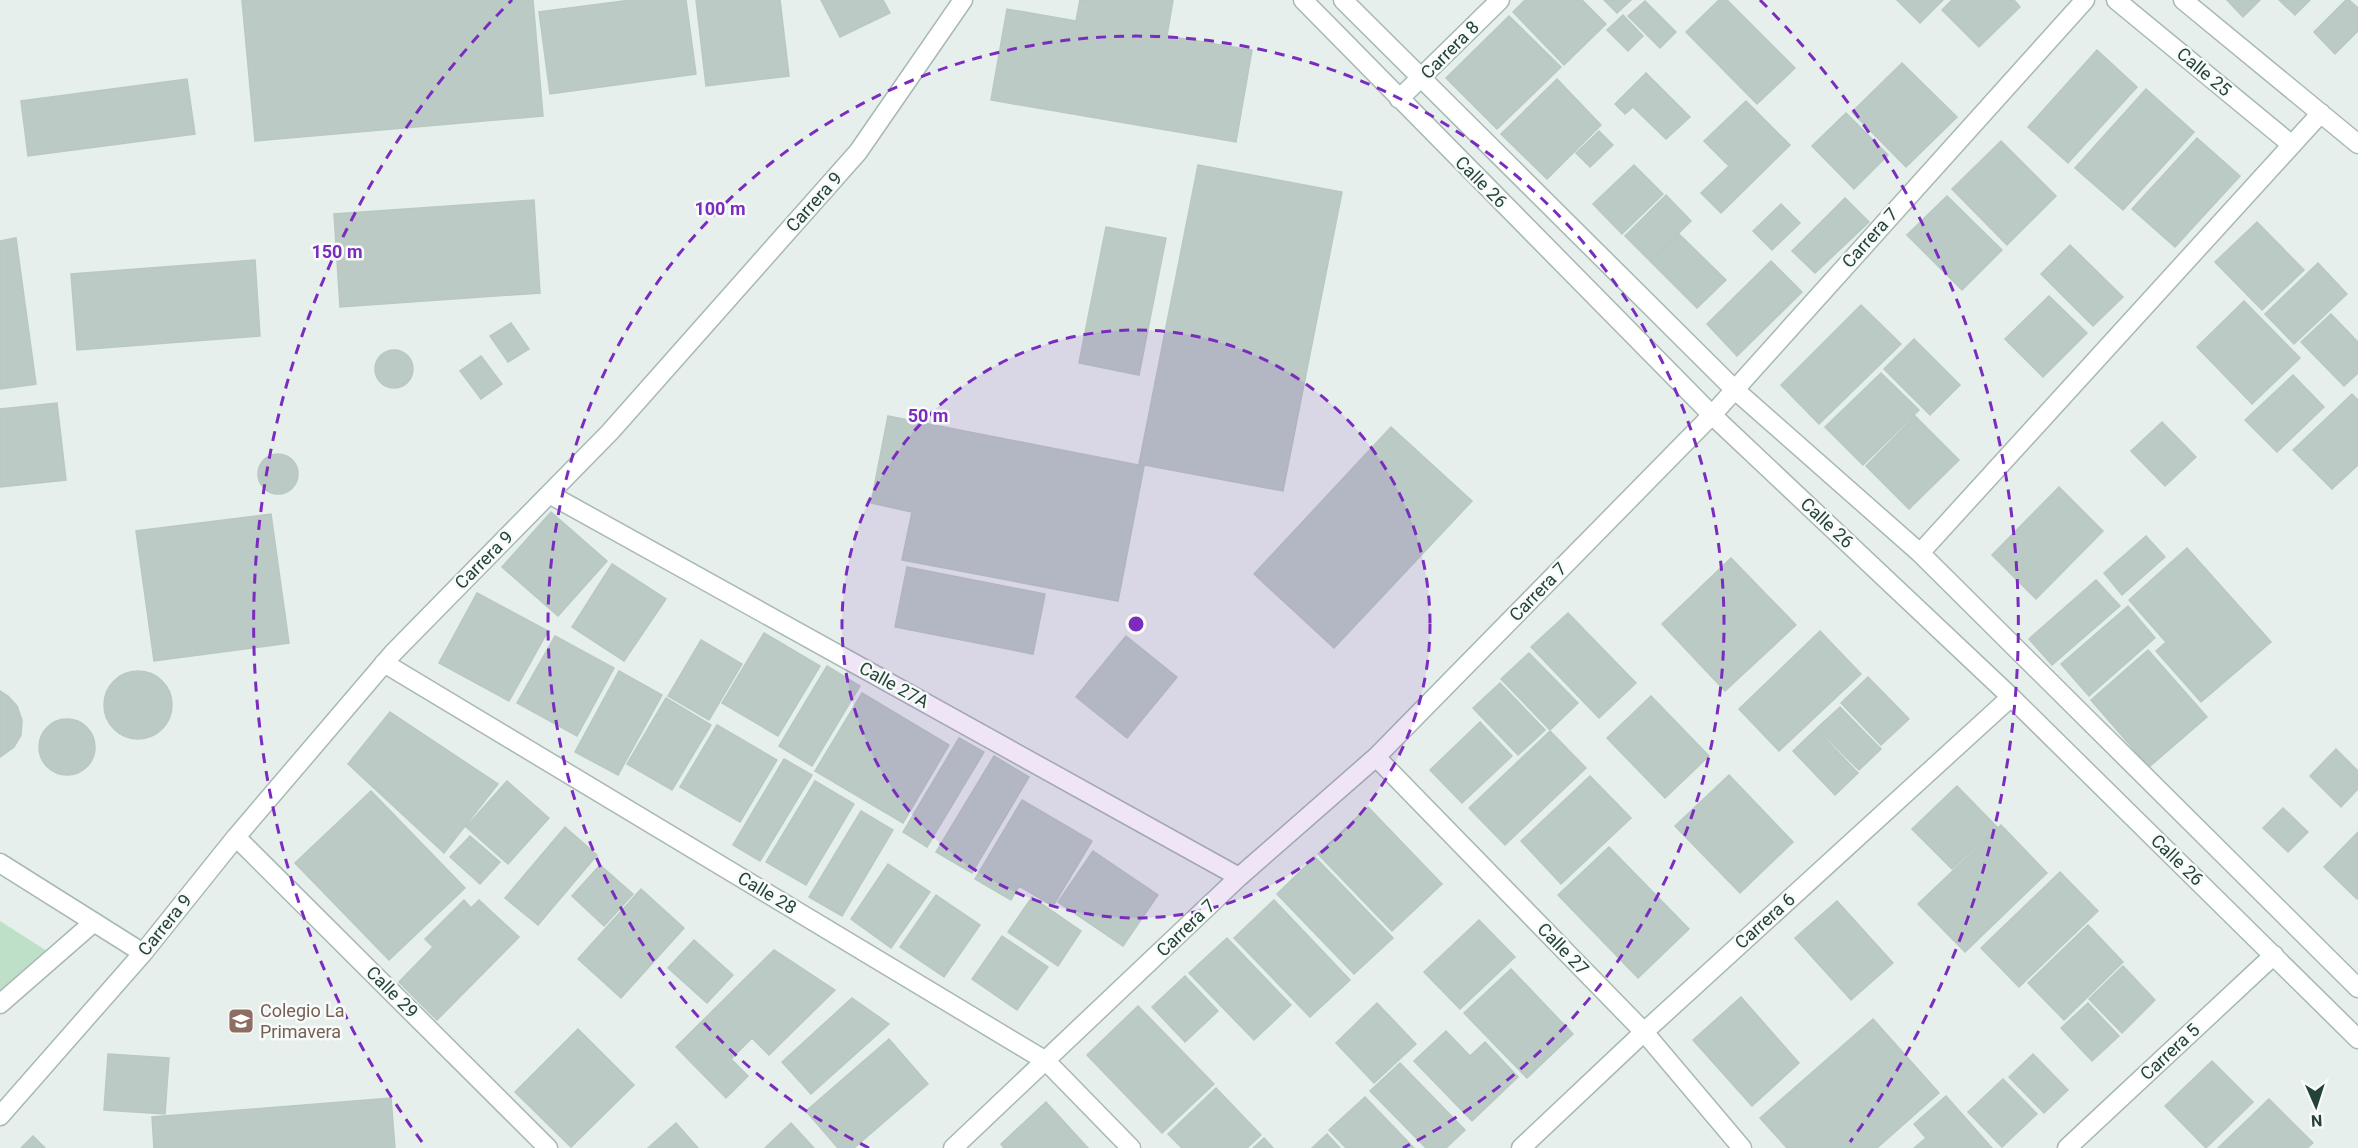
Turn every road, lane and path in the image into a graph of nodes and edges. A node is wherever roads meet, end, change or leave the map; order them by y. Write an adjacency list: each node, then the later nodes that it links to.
1 (963, 0): 15 (street, Carrera 9)
2 (1303, 0): 9 (street, Calle 26)
3 (1343, 0): 8 (street, Calle 26)
4 (1500, 0): 8 (street, Carrera 8)
5 (2085, 0): 13 (street, Carrera 7)
6 (2116, 0): 12 (street, Calle 25)
7 (2183, 0): 10 (street)
8 (1421, 78): 9 (street, Carrera 8); 13 (street, Calle 26)
9 (1399, 99): 14 (street, Calle 26)
10 (2321, 113): 11 (street); 12 (street)
11 (2358, 144)
12 (2292, 145): 16 (street)
13 (1734, 389): 14 (street, Carrera 7); 16 (street, Calle 26)
14 (1712, 415): 18 (street, Calle 26); 19 (street, Carrera 7)
15 (549, 494): 17 (street, Carrera 9); 22 (street, Calle 27A)
16 (1920, 553): 26 (street, Calle 26)
17 (384, 663): 20 (street, Carrera 9); 30 (street, Calle 28)
18 (2012, 698): 25 (street, Calle 26); 28 (street, Carrera 6)
19 (1376, 757): 22 (street, Carrera 7); 28 (street, Calle 27)
20 (236, 837): 24 (street, Carrera 9); 32 (street, Calle 29)
21 (0, 863): 23 (street)
22 (1239, 877): 30 (street, Carrera 7)
23 (94, 922): 24 (street); 27 (street)
24 (143, 953): 31 (street, Carrera 9)
25 (2274, 955): 29 (street, Calle 26); 37 (street, Carrera 5)
26 (2358, 988)
27 (0, 1004)
28 (1644, 1032): 35 (street, Carrera 6); 36 (street, Calle 27)
29 (2358, 1039)
30 (1046, 1061): 33 (street, Carrera 7); 34 (street, Calle 28)
31 (0, 1116)
32 (549, 1148)
33 (953, 1148)
34 (1131, 1148)
35 (1521, 1148)
36 (1742, 1148)
37 (2067, 1148)

